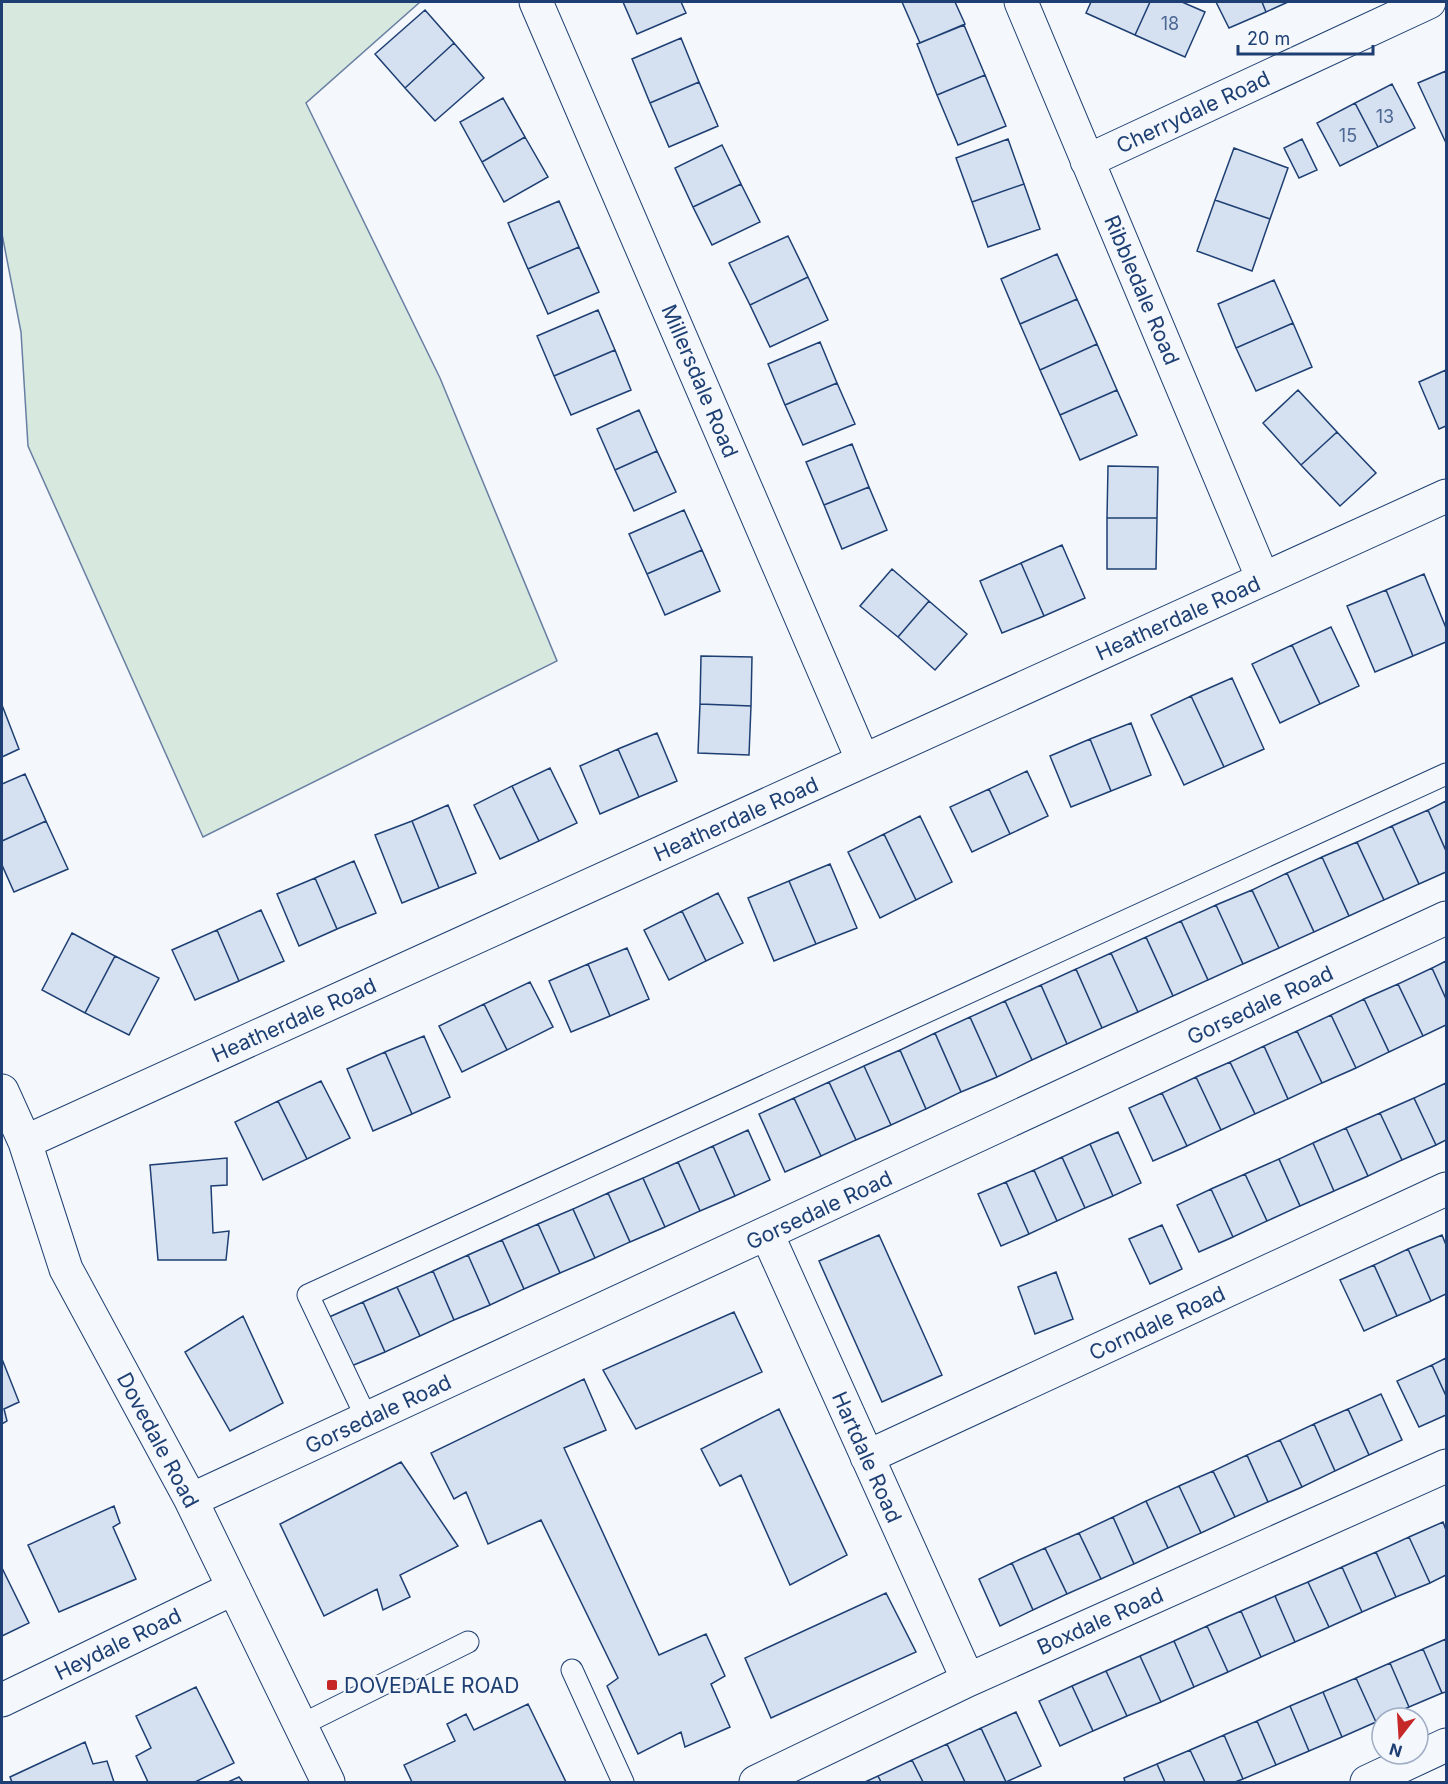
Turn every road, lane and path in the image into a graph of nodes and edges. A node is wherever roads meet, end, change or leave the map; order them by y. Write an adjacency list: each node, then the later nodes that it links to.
1 (536, 2): 7 (street, Millersdale Road)
2 (1021, 2): 4 (street, Ribbledale Road)
3 (1429, 2): 4 (street, Cherrydale Road)
4 (1088, 161): 6 (street, Ribbledale Road)
5 (1446, 495): 6 (street, Heatherdale Road)
6 (1263, 579): 7 (street, Heatherdale Road)
7 (863, 761): 11 (street, Heatherdale Road)
8 (1446, 774): 14 (lane)
9 (1446, 918): 13 (street, Gorsedale Road)
10 (2, 1092): 11 (street, Dovedale Road)
11 (26, 1142): 17 (street, Dovedale Road)
12 (1446, 1189): 15 (street, Corndale Road)
13 (767, 1234): 14 (street, Gorsedale Road); 15 (street, Hartdale Road)
14 (367, 1419): 17 (street, Gorsedale Road)
15 (867, 1457): 21 (street, Hartdale Road)
16 (1446, 1466): 21 (street, Boxdale Road)
17 (191, 1500): 18 (street, Dovedale Road)
18 (234, 1588): 22 (street, Heydale Road); 23 (street, Dovedale Road)
19 (468, 1642): 23 (lane)
20 (572, 1670): 26 (lane)
21 (968, 1680): 27 (street, Boxdale Road)
22 (2, 1700)
23 (301, 1725): 25 (street, Dovedale Road)
24 (1446, 1745): 28 (street)
25 (328, 1782)
26 (623, 1782)
27 (756, 1782)
28 (1367, 1782)

